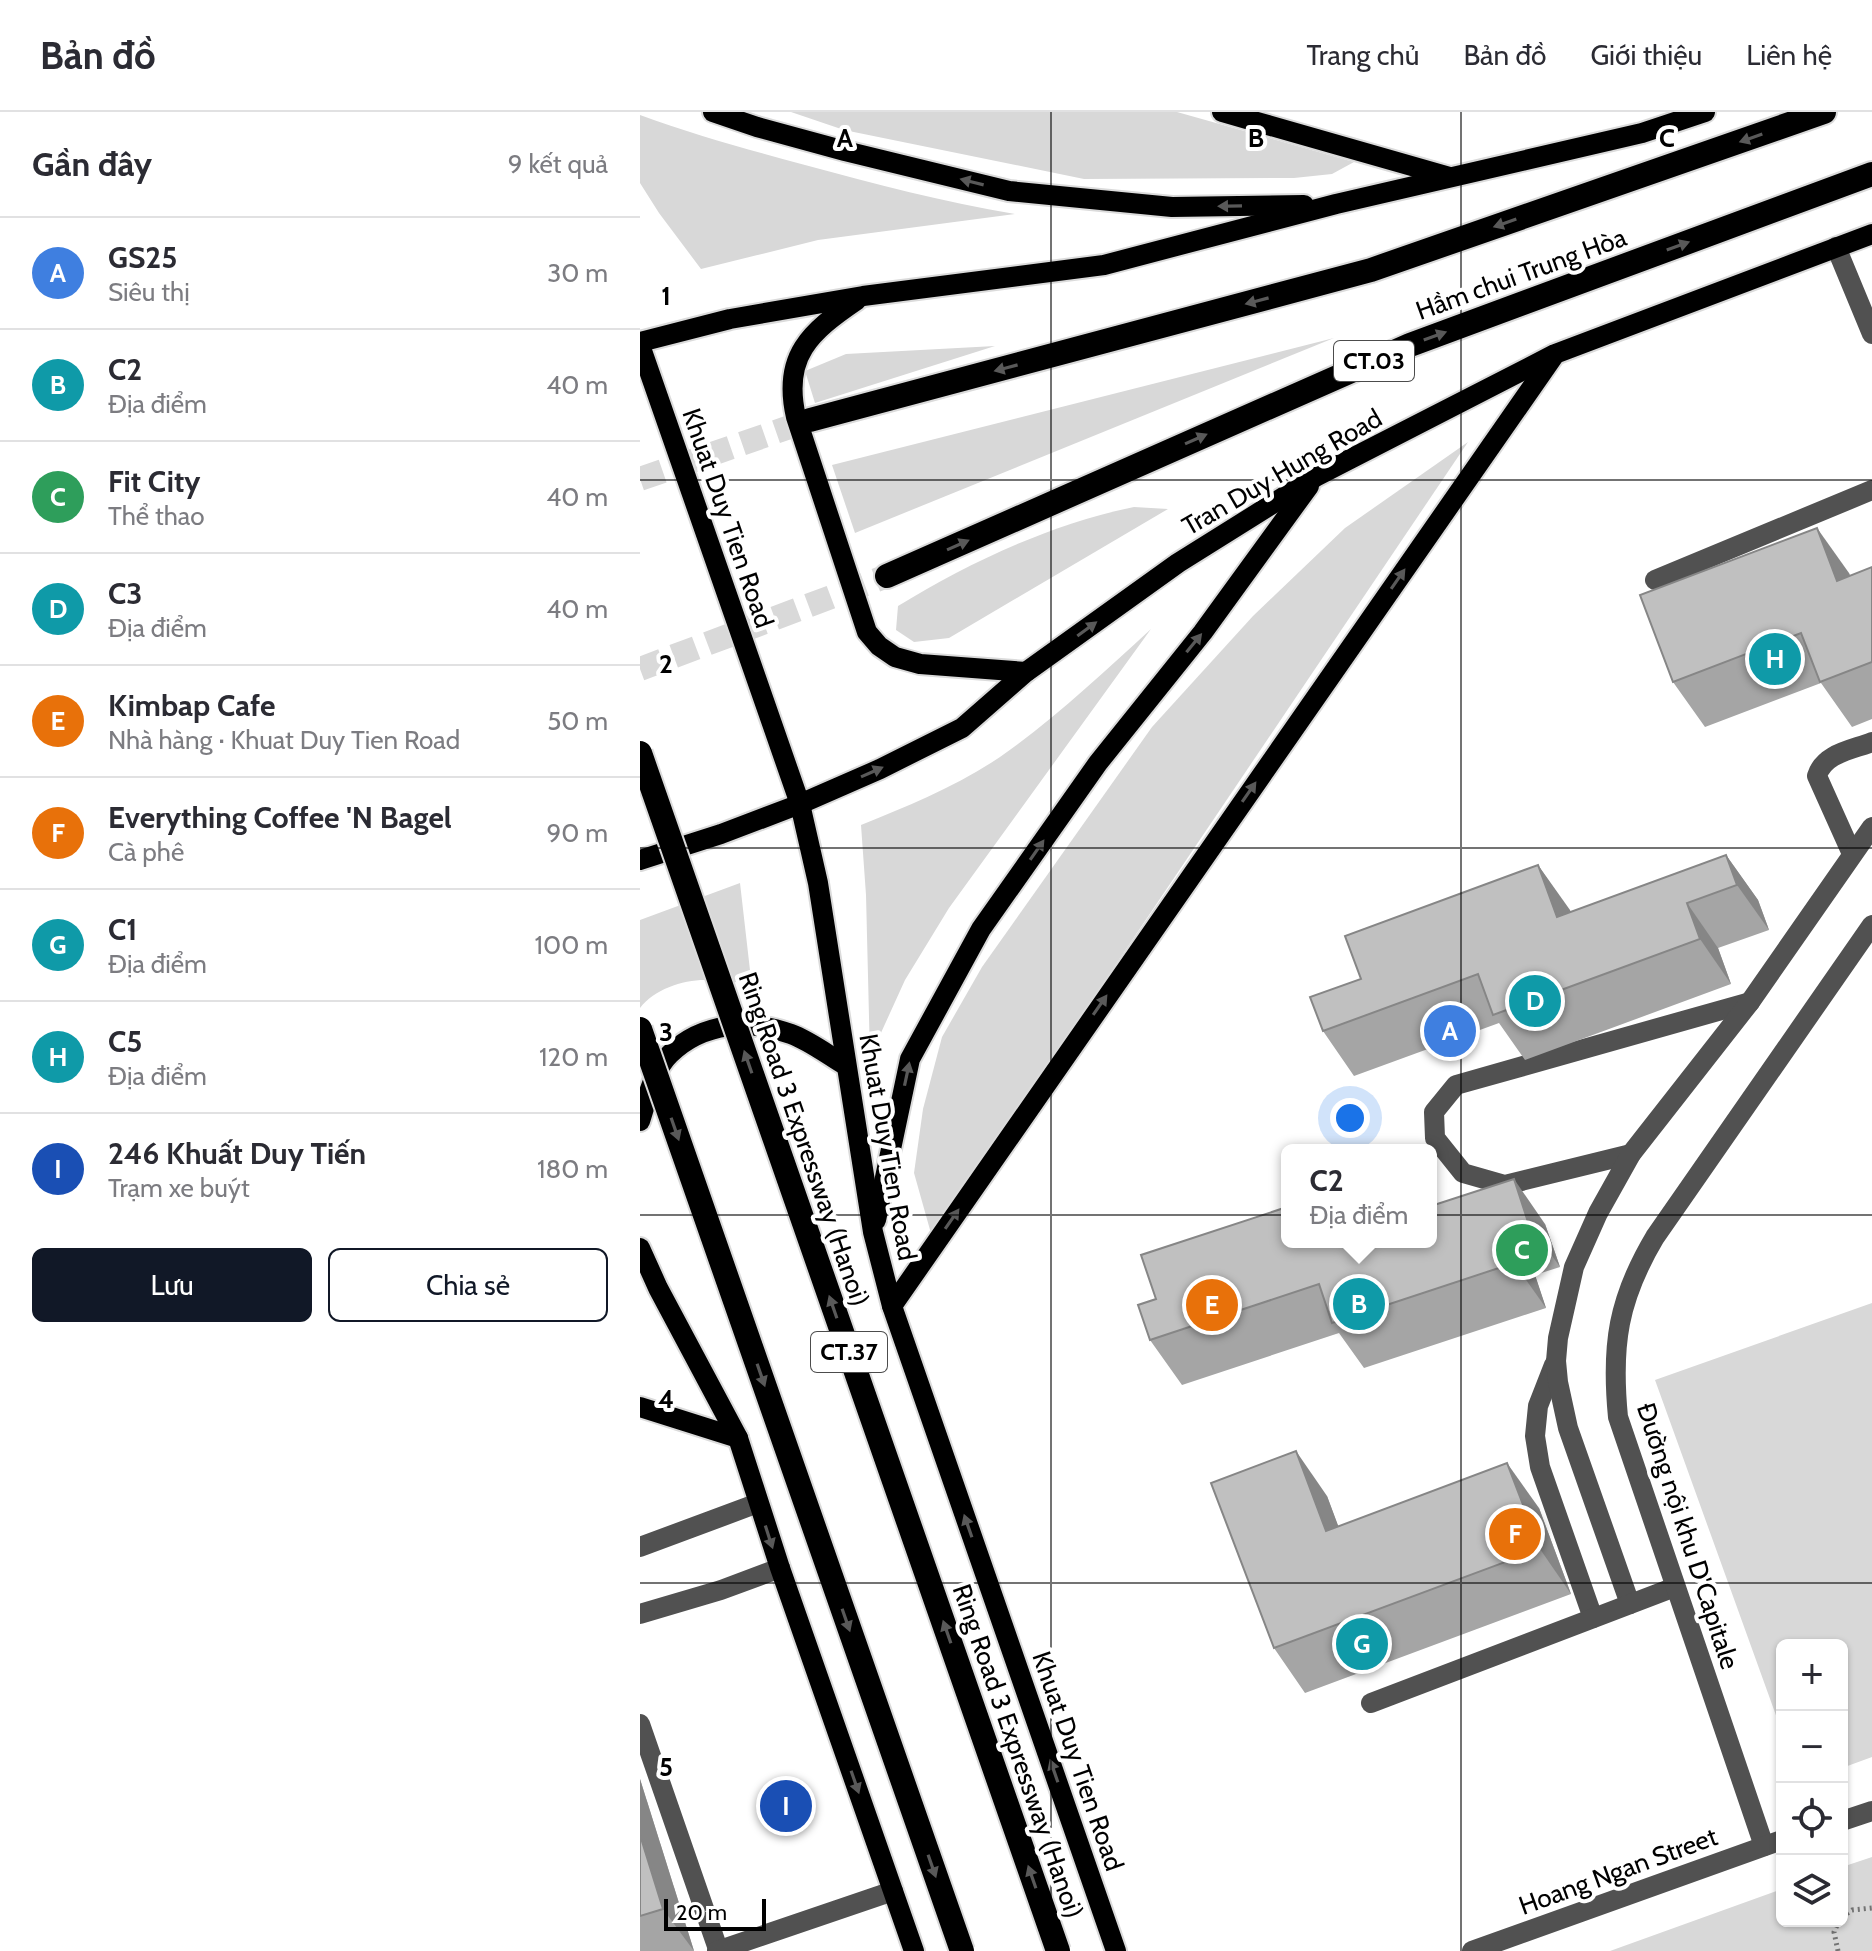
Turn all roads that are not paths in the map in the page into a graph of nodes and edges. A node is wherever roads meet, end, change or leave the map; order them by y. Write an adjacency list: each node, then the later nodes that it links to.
1 (713, 112): 7 (main road, one-way to 1)
2 (1222, 112): 6 (main road)
3 (1705, 112): 6 (main road)
4 (1824, 112): 14 (highway, Hầm chui Trung Hòa, one-way to 14)
5 (1872, 174): 17 (highway, Hầm chui Trung Hòa / CT.03, one-way to 5)
6 (1454, 178): 7 (main road)
7 (1336, 204): 10 (main road)
8 (1872, 234): 9 (main road, Tran Duy Hung Road)
9 (1836, 247): 11 (street); 13 (main road, Tran Duy Hung Road)
10 (863, 296): 12 (main road); 19 (main road)
11 (1872, 334)
12 (640, 344): 22 (main road, Khuat Duy Tien Road)
13 (1555, 354): 15 (main road, Tran Duy Hung Road); 36 (main road, one-way to 13)
14 (810, 420)
15 (1317, 476): 19 (main road, Tran Duy Hung Road, one-way to 15); 32 (main road, one-way to 15)
16 (1872, 490): 18 (street)
17 (887, 576)
18 (1655, 580)
19 (1026, 672): 22 (main road, Tran Duy Hung Road, one-way to 19)
20 (1872, 742): 24 (street)
21 (640, 753): 56 (highway, Ring Road 3 Expressway (Hanoi) / CT.37, one-way to 21, bridge)
22 (800, 804): 25 (main road, Tran Duy Hung Road); 29 (main road, Khuat Duy Tien Road)
23 (1872, 827): 24 (street)
24 (1852, 854): 27 (street)
25 (640, 860)
26 (1872, 925): 43 (street, Đường nội khu D'Capitale)
27 (1750, 1002): 31 (street); 31 (street)
28 (640, 1029): 55 (highway, one-way to 55, bridge)
29 (845, 1065): 30 (main road); 32 (main road, Khuat Duy Tien Road)
30 (640, 1121)
31 (1631, 1154): 37 (street)
32 (873, 1232): 36 (main road, Khuat Duy Tien Road)
33 (640, 1248): 35 (main road)
34 (640, 1275): 35 (main road)
35 (658, 1288): 39 (main road)
36 (892, 1306): 57 (main road, Khuat Duy Tien Road, one-way to 36)
37 (1556, 1361): 44 (street); 46 (street)
38 (640, 1407): 39 (main road)
39 (738, 1438): 40 (main road)
40 (758, 1503): 41 (street); 42 (main road, one-way to 42)
41 (640, 1547)
42 (780, 1568): 45 (street); 52 (main road, one-way to 52)
43 (1675, 1587): 44 (street); 51 (street, Đường nội khu D'Capitale)
44 (1630, 1604): 46 (street)
45 (640, 1614)
46 (1593, 1618): 47 (street)
47 (1371, 1703)
48 (640, 1724): 53 (street)
49 (1872, 1811): 50 (street)
50 (1848, 1819)
51 (1773, 1843): 58 (street, Hoang Ngan Street)
52 (893, 1891): 53 (street); 54 (main road)
53 (718, 1950)
54 (914, 1951)
55 (962, 1951)
56 (1058, 1951)
57 (1116, 1951)
58 (1472, 1951)

